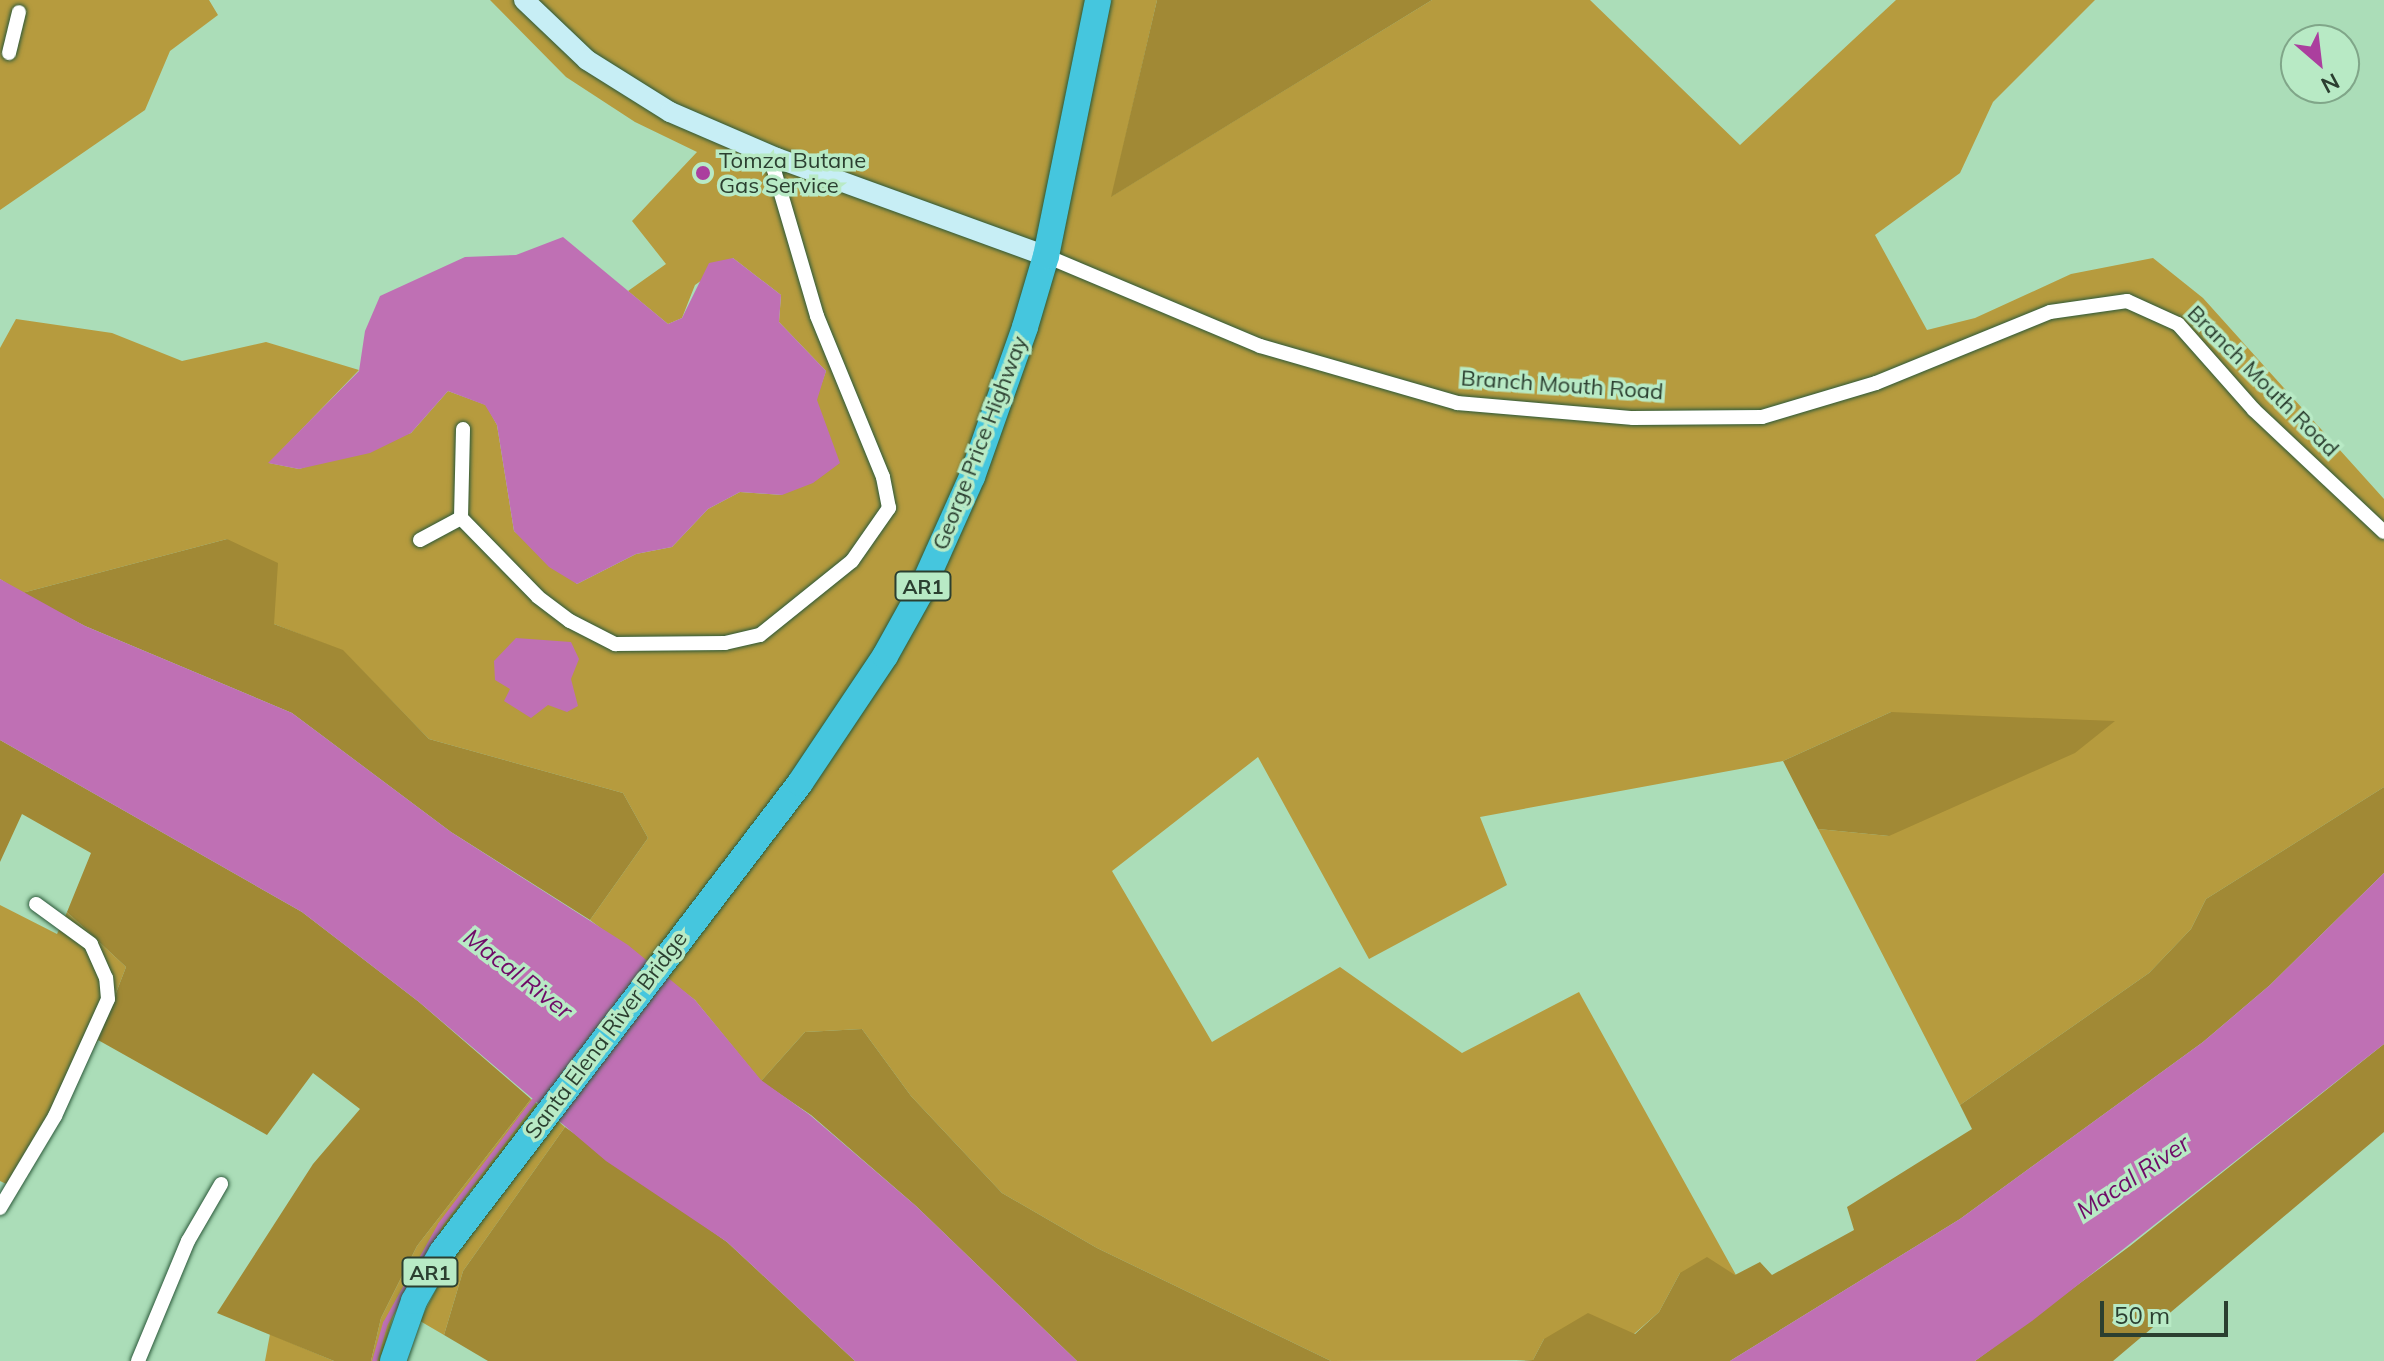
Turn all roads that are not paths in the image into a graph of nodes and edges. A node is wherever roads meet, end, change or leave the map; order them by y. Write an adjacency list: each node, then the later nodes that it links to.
1 (524, 0): 5 (street, Branch Mouth Road)
2 (1098, 0): 6 (highway, George Price Highway / AR1)
3 (19, 12): 4 (street)
4 (9, 53)
5 (777, 158): 6 (street, Branch Mouth Road); 8 (street)
6 (1046, 256): 9 (street, Branch Mouth Road); 11 (highway, George Price Highway / AR1)
7 (463, 429): 8 (street)
8 (461, 518): 10 (street)
9 (2384, 532)
10 (420, 540)
11 (726, 878): 16 (highway, Santa Elena River Bridge / AR1)
12 (36, 904): 14 (street)
13 (221, 1184): 15 (street)
14 (0, 1208)
15 (138, 1361)
16 (393, 1361)

